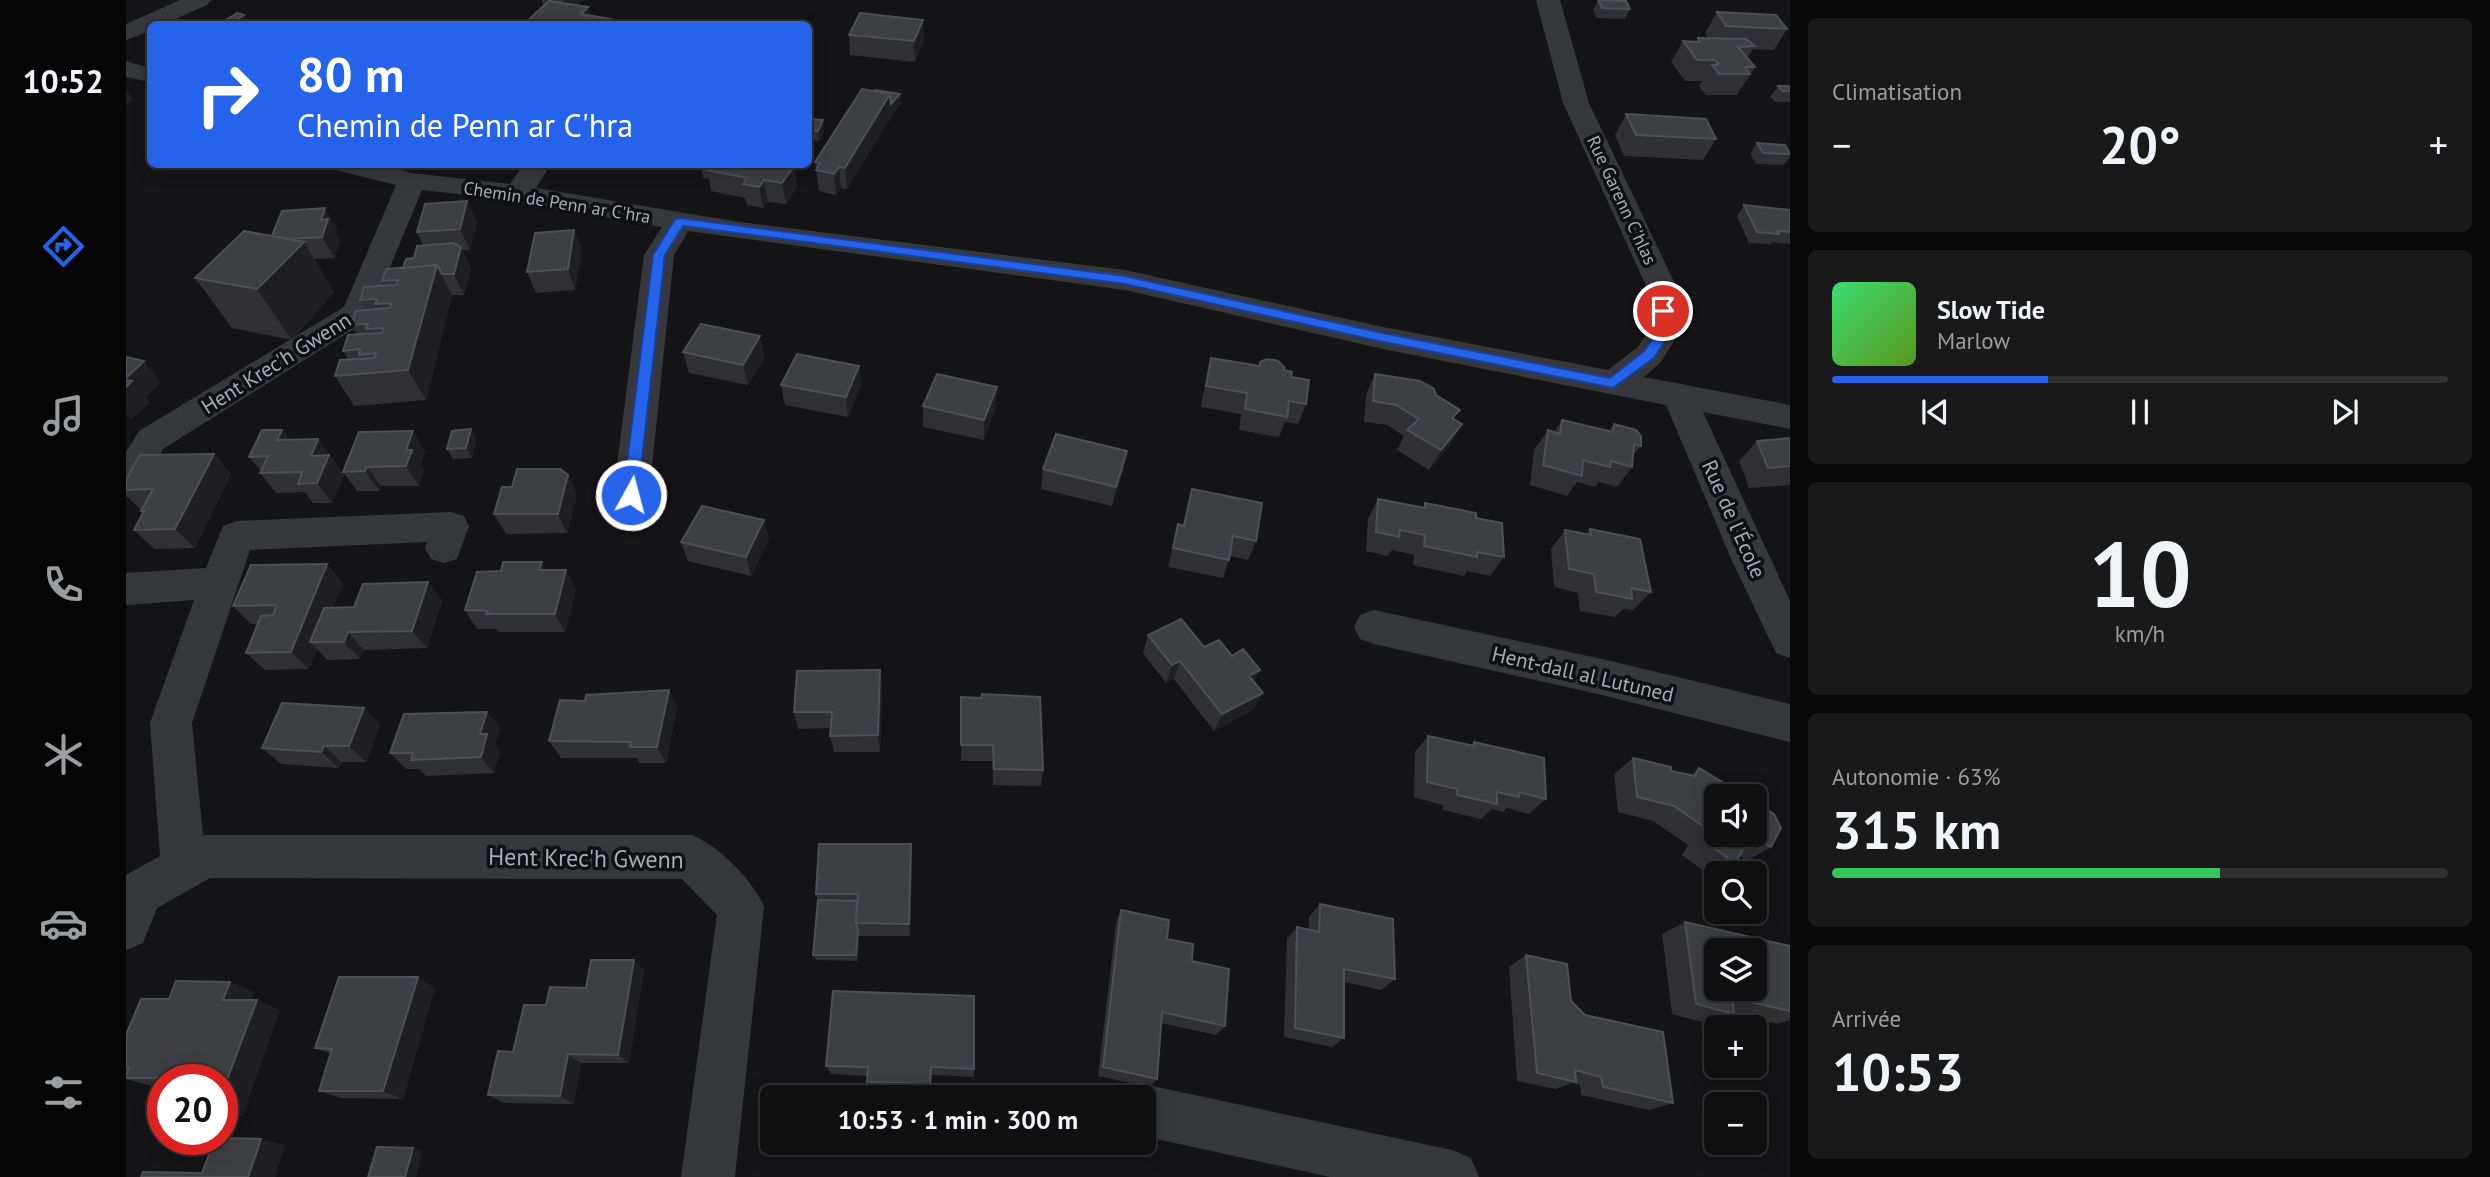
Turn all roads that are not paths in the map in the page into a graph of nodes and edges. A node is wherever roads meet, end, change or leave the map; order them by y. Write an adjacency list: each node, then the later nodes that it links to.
1 (198, 0): 3 (street)
2 (1548, 0): 13 (street, Rue Garenn C'hlas)
3 (152, 21)
4 (147, 23): 5 (street)
5 (126, 33)
6 (126, 69): 7 (street)
7 (147, 74)
8 (362, 168): 10 (street, Chemin de Penn ar C'hra)
9 (535, 168): 11 (street)
10 (412, 181): 11 (street, Chemin de Penn ar C'hra); 16 (street, Hent Krec'h Gwenn)
11 (518, 194): 12 (street, Chemin de Penn ar C'hra)
12 (680, 221): 13 (street, Chemin de Penn ar C'hra); 17 (street)
13 (1613, 384): 14 (street, Chemin de Penn ar C'hra)
14 (1679, 397): 15 (street, Chemin de Penn ar C'hra); 22 (street, Rue de l'École)
15 (1790, 417)
16 (126, 483)
17 (631, 495)
18 (444, 548): 19 (street)
19 (218, 583): 20 (street); 24 (street)
20 (126, 589)
21 (1374, 627): 23 (street, Hent-dall al Lutuned)
22 (1790, 641)
23 (1790, 723)
24 (184, 868): 25 (street, Hent Krec'h Gwenn); 27 (street, Hent Krec'h Gwenn)
25 (134, 909)
26 (1156, 1113): 28 (street)
27 (708, 1177)
28 (1452, 1177)

